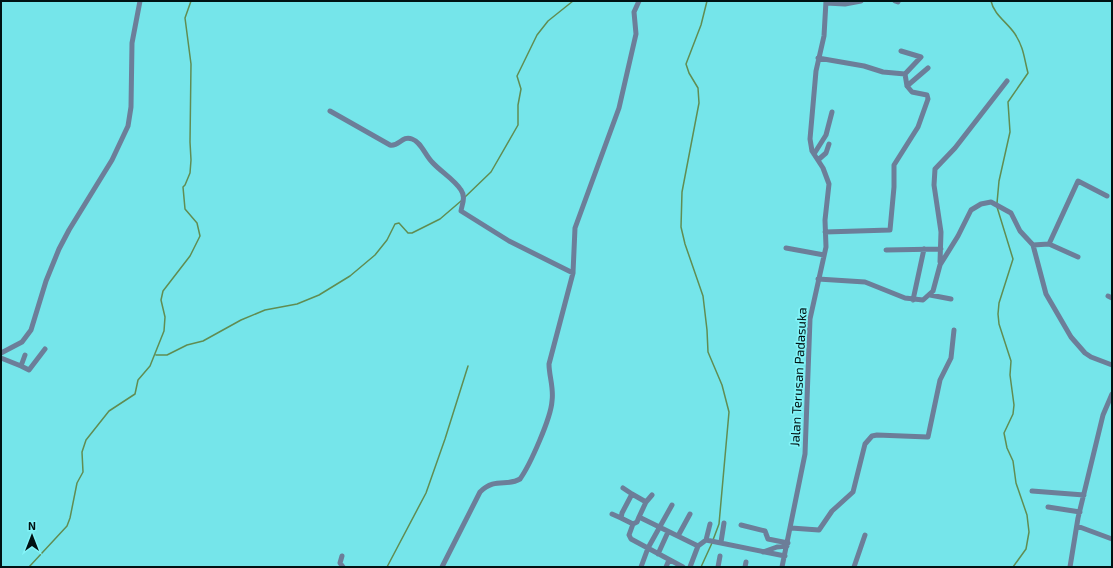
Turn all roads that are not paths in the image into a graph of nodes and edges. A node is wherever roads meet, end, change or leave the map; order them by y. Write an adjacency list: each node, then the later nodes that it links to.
1 (140, 1): 34 (street)
2 (639, 1): 27 (street)
3 (861, 1): 4 (street)
4 (826, 2): 6 (street, Jalan Terusan Padasuka)
5 (901, 51): 8 (street)
6 (818, 58): 8 (street); 14 (street, Jalan Terusan Padasuka)
7 (928, 68): 10 (street)
8 (905, 74): 10 (street)
9 (1008, 81): 22 (street)
10 (907, 86): 17 (street)
11 (330, 111): 27 (street)
12 (832, 112): 14 (street)
13 (830, 144): 15 (street)
14 (814, 154): 15 (street, Jalan Terusan Padasuka)
15 (818, 160): 17 (street, Jalan Terusan Padasuka)
16 (1107, 196): 18 (street)
17 (825, 232): 24 (street, Jalan Terusan Padasuka)
18 (1049, 244): 19 (street); 25 (street)
19 (1033, 245): 26 (street); 37 (street)
20 (786, 248): 24 (street)
21 (924, 249): 22 (street); 23 (street); 30 (street)
22 (941, 249): 26 (street)
23 (886, 250)
24 (824, 255): 28 (street, Jalan Terusan Padasuka)
25 (1078, 257)
26 (940, 265): 29 (street)
27 (573, 273): 76 (street)
28 (818, 279): 30 (street); 59 (street, Jalan Terusan Padasuka)
29 (930, 295): 30 (street); 31 (street)
30 (913, 300)
31 (951, 300)
32 (954, 330): 59 (street)
33 (45, 349): 38 (street)
34 (1, 353)
35 (26, 355): 38 (street)
36 (1, 358): 38 (street)
37 (1112, 365)
38 (21, 366)
39 (1112, 394): 44 (street)
40 (623, 488): 42 (street)
41 (1032, 490): 44 (street)
42 (632, 494): 45 (street); 52 (street)
43 (652, 495): 45 (street)
44 (1084, 495): 48 (street)
45 (646, 502): 51 (street)
46 (672, 505): 58 (street)
47 (1048, 507): 48 (street)
48 (1080, 512): 57 (street)
49 (612, 514): 52 (street)
50 (690, 514): 62 (street)
51 (639, 517): 53 (street); 58 (street)
52 (621, 518): 53 (street)
53 (633, 524): 68 (street)
54 (710, 524): 64 (street)
55 (724, 524): 65 (street)
56 (741, 525): 66 (street)
57 (1077, 526): 63 (street); 84 (street)
58 (659, 527): 60 (street); 68 (street)
59 (791, 528): 66 (street, Jalan Terusan Padasuka)
60 (668, 532): 62 (street); 70 (street)
61 (865, 535): 83 (street)
62 (678, 536): 67 (street)
63 (1112, 539)
64 (706, 540): 65 (street); 67 (street)
65 (720, 542): 69 (street)
66 (787, 545): 69 (street); 73 (street, Jalan Terusan Padasuka)
67 (698, 546): 80 (street)
68 (648, 548): 70 (street); 77 (street)
69 (762, 552): 73 (street)
70 (658, 554): 74 (street)
71 (342, 556): 75 (street)
72 (720, 556): 81 (street)
73 (785, 556): 82 (street, Jalan Terusan Padasuka)
74 (669, 560): 78 (street); 79 (street)
75 (343, 567)
76 (442, 567)
77 (641, 567)
78 (666, 567)
79 (683, 567)
80 (690, 567)
81 (718, 567)
82 (782, 567)
83 (854, 567)
84 (1070, 567)

